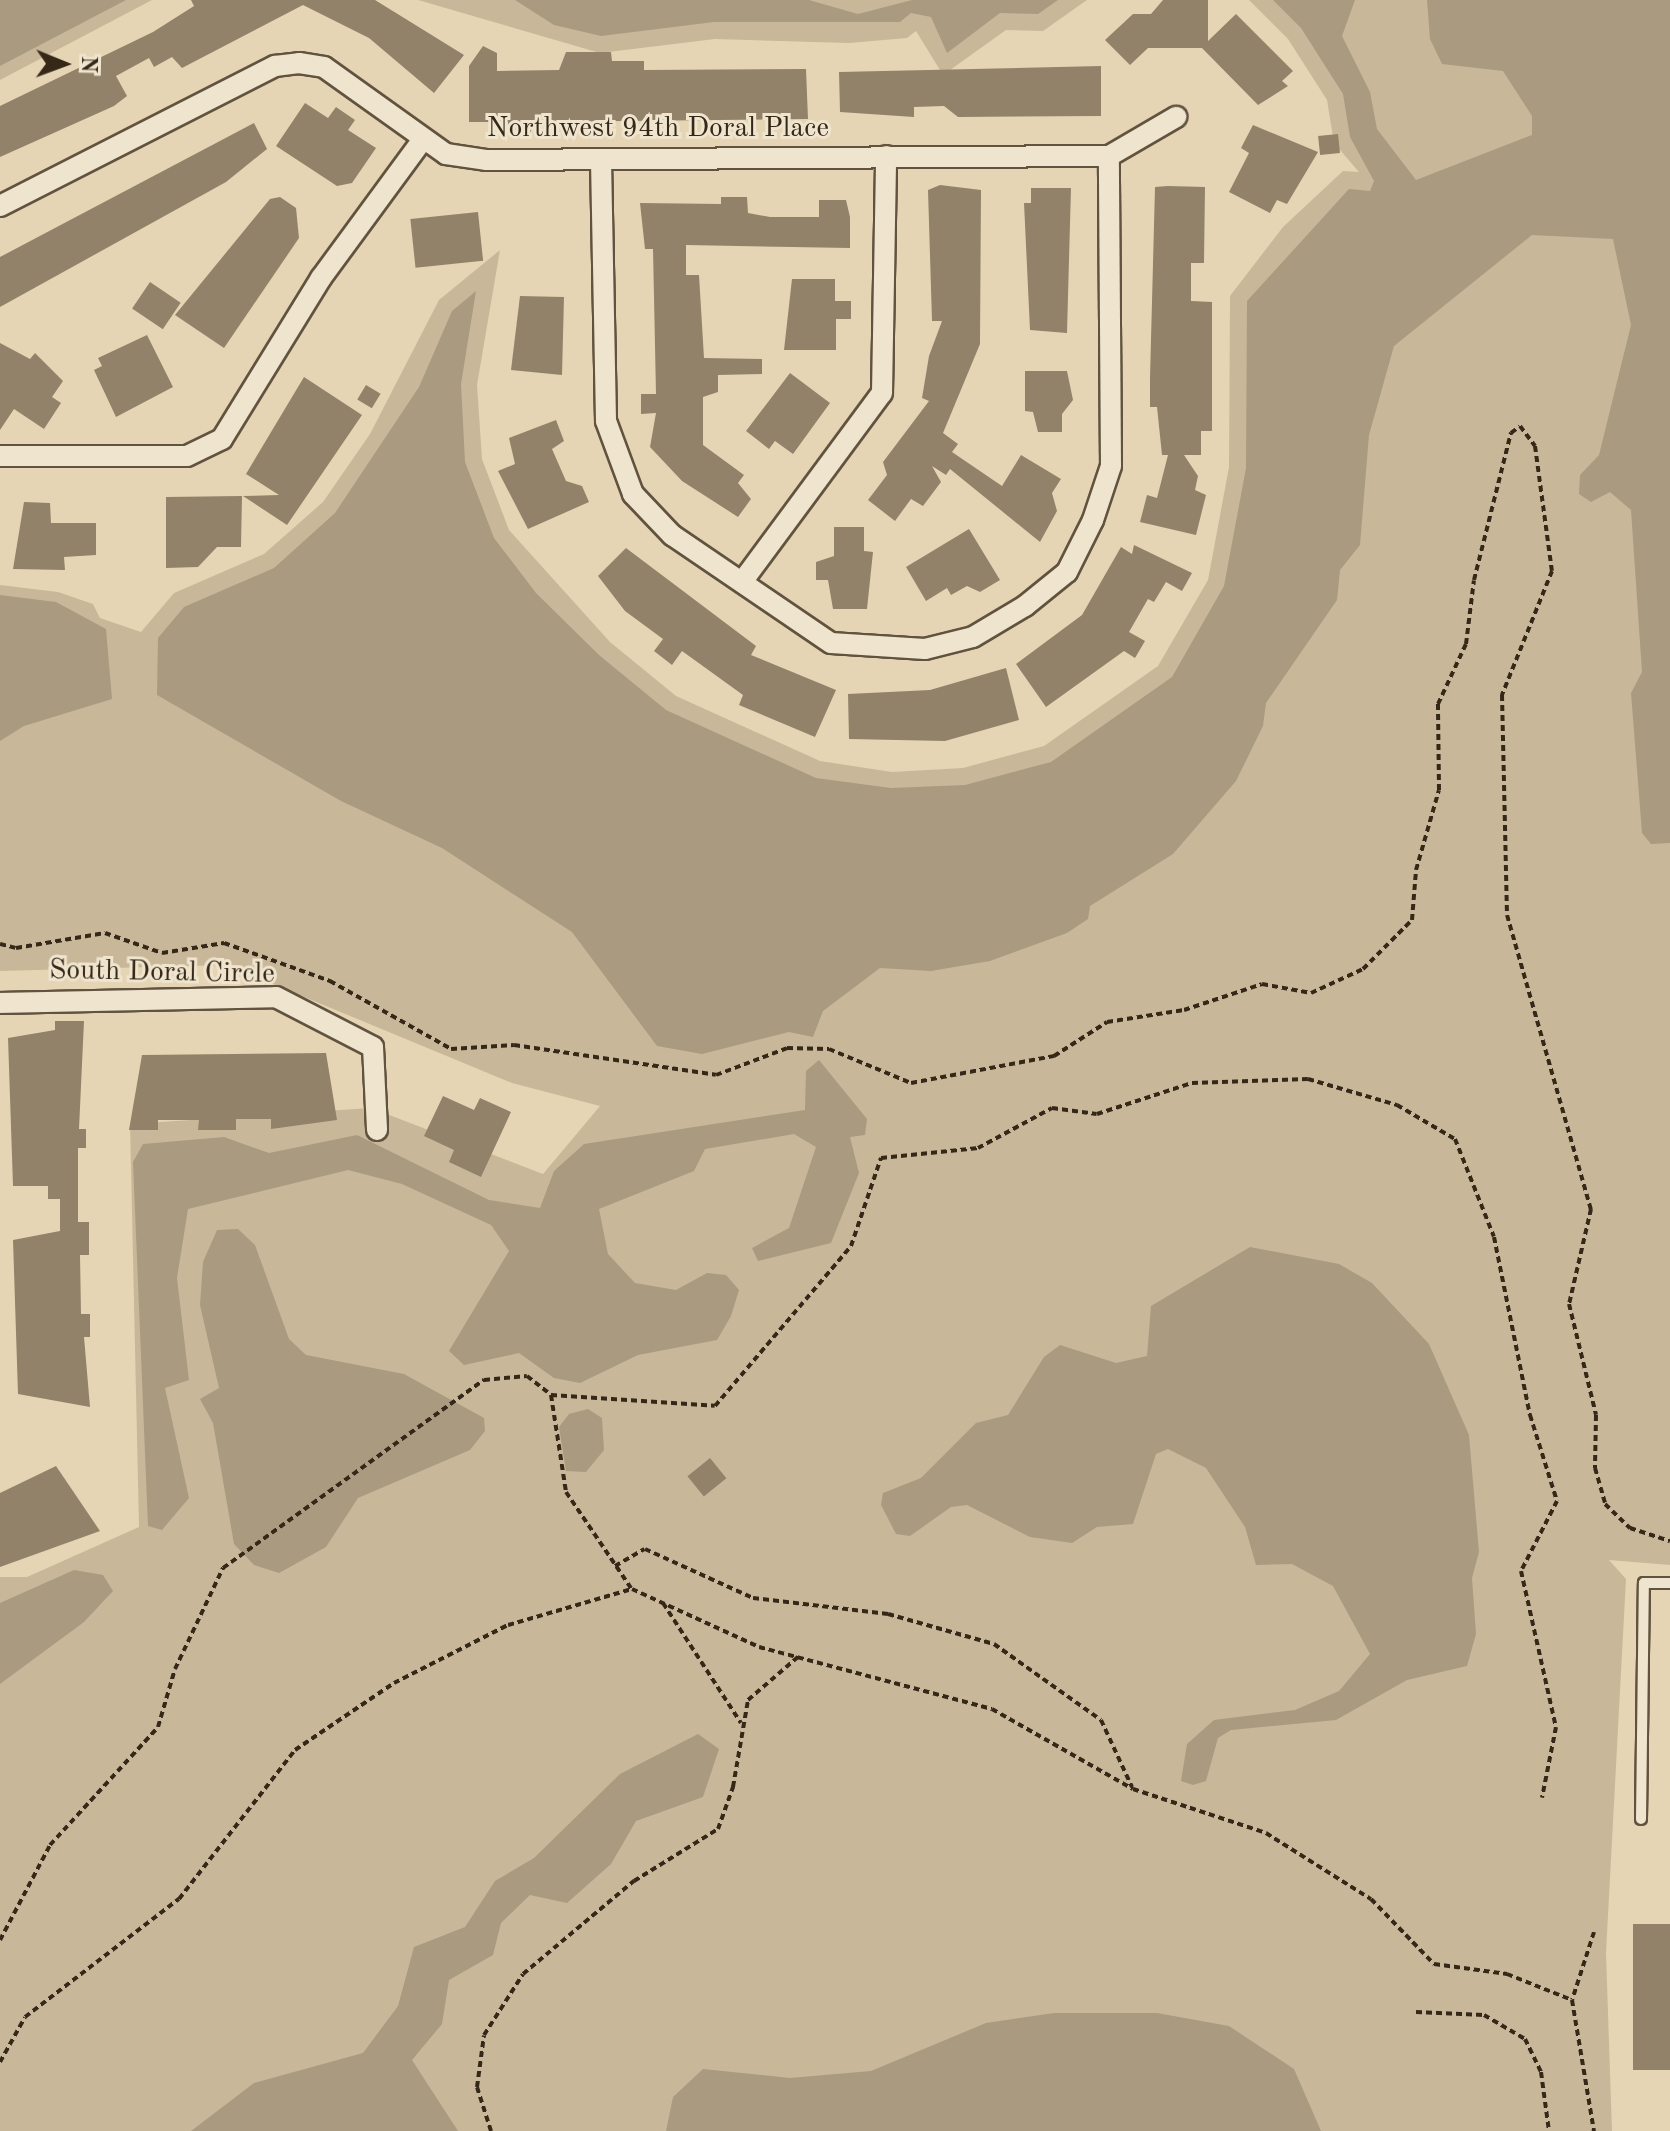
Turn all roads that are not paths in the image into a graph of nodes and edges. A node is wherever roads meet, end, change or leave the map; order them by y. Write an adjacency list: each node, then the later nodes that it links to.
1 (1176, 117): 4 (street)
2 (423, 139): 5 (street, Northwest 94th Doral Place); 6 (street, Northwest 94th Doral Place); 7 (street)
3 (886, 156): 4 (street, Northwest 94th Doral Place); 5 (street, Northwest 94th Doral Place); 8 (street)
4 (1109, 156): 8 (street)
5 (601, 160): 8 (street)
6 (0, 206)
7 (0, 456)
8 (742, 582)
9 (0, 1003): 10 (street, South Doral Circle)
10 (377, 1130)
11 (1670, 1583): 12 (lane)
12 (1641, 1819)

